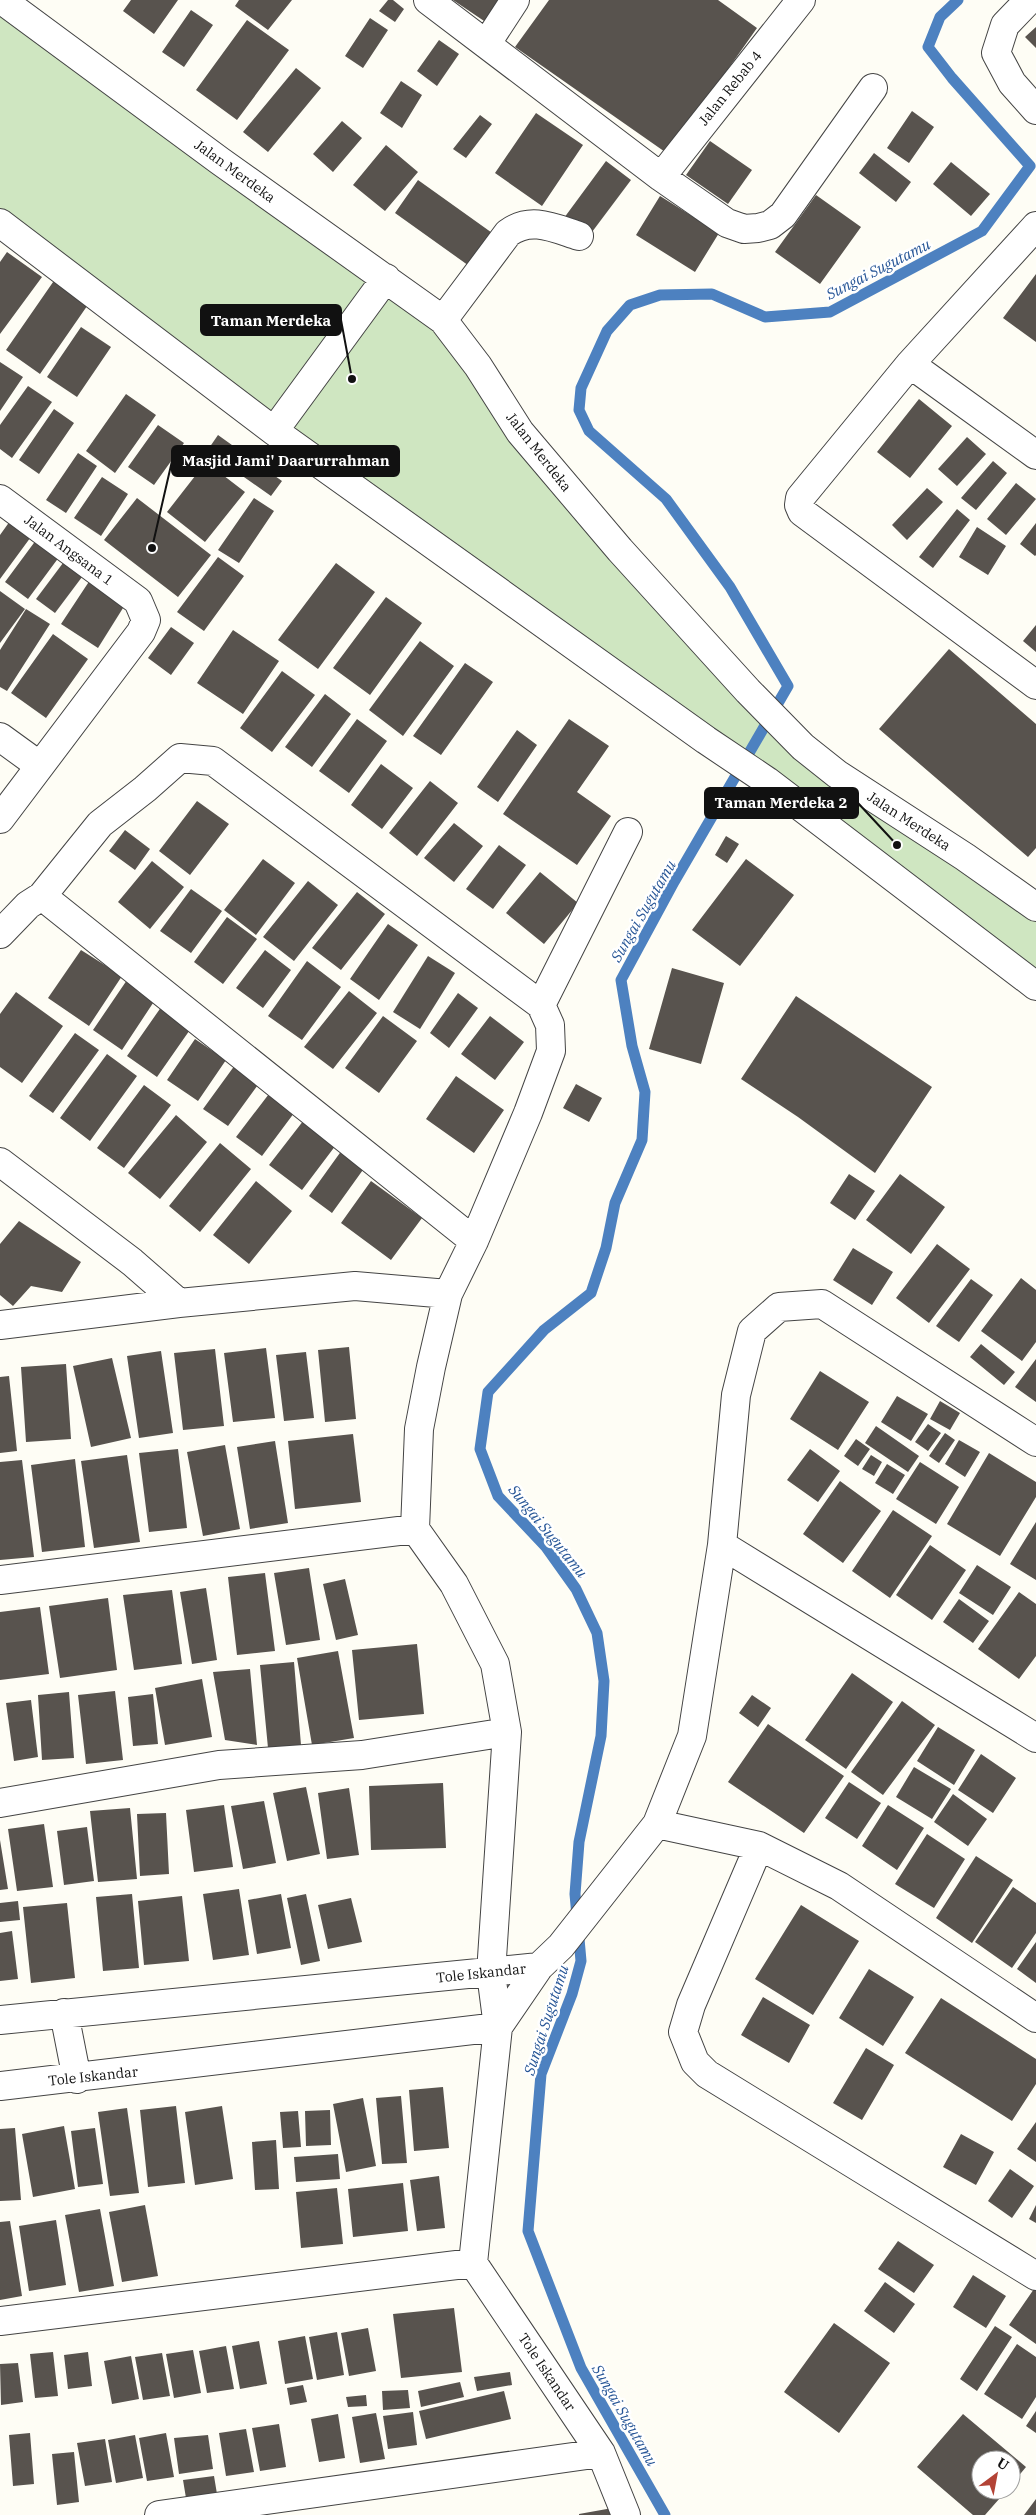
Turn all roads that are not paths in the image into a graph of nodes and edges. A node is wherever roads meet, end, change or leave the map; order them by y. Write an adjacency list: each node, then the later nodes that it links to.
1 (2, 0): 13 (street, Jalan Merdeka)
2 (428, 0): 6 (street)
3 (515, 0): 6 (street)
4 (801, 0): 9 (street, Jalan Rebab 4)
5 (1029, 0): 8 (street)
6 (487, 42): 9 (street)
7 (873, 88): 9 (street)
8 (1036, 110)
9 (661, 177)
10 (0, 224): 16 (street)
11 (1034, 232): 15 (street)
12 (578, 236): 14 (street)
13 (386, 278): 14 (street, Jalan Merdeka); 16 (street)
14 (443, 320): 25 (street, Jalan Merdeka)
15 (910, 364): 17 (street); 19 (street)
16 (274, 431): 27 (street)
17 (1036, 455)
18 (0, 499): 21 (street, Jalan Angsana 1)
19 (1036, 685)
20 (0, 737): 21 (street)
21 (40, 766): 22 (street)
22 (0, 819)
23 (628, 832): 28 (street)
24 (42, 896): 26 (street); 28 (street); 30 (street)
25 (1036, 907)
26 (0, 934)
27 (1036, 986)
28 (541, 1005): 30 (street)
29 (0, 1162): 32 (street)
30 (474, 1241): 31 (street)
31 (448, 1294): 32 (street); 35 (street)
32 (179, 1303): 33 (street)
33 (0, 1325)
34 (1036, 1442): 36 (street)
35 (415, 1529): 37 (street); 38 (street)
36 (722, 1544): 39 (street); 41 (street)
37 (0, 1580)
38 (507, 1732): 40 (street); 44 (street)
39 (1036, 1738)
40 (0, 1803)
41 (657, 1824): 42 (street); 43 (street)
42 (759, 1846): 46 (street); 52 (street)
43 (539, 1967): 44 (street, Tole Iskandar); 48 (street, Tole Iskandar)
44 (491, 1973): 45 (street, Tole Iskandar); 48 (street)
45 (64, 2013): 47 (street, Tole Iskandar); 49 (street)
46 (1036, 2018)
47 (0, 2020)
48 (498, 2028): 49 (street, Tole Iskandar); 51 (street)
49 (77, 2079): 50 (street, Tole Iskandar)
50 (0, 2086)
51 (473, 2263): 53 (street); 54 (street, Tole Iskandar)
52 (1036, 2276)
53 (0, 2321)
54 (601, 2453): 55 (street); 56 (street, Tole Iskandar)
55 (159, 2515)
56 (626, 2515)

